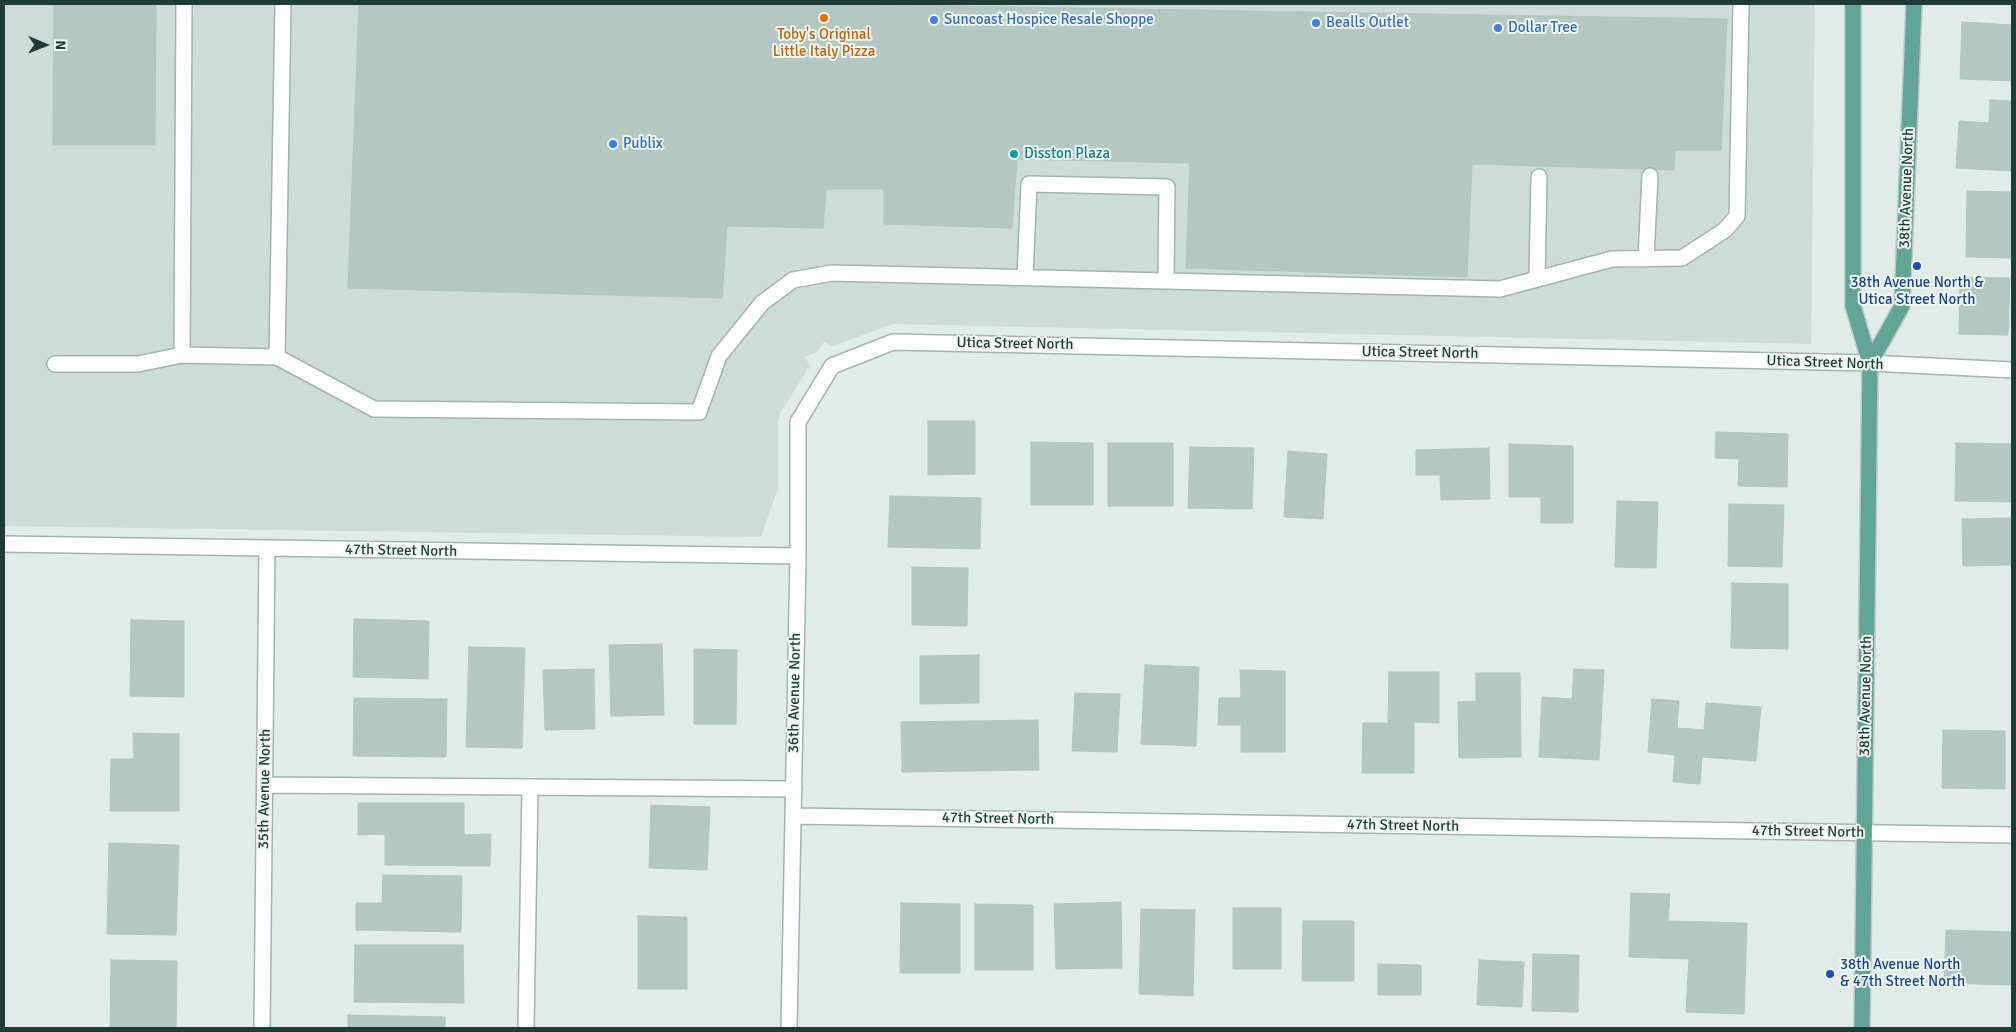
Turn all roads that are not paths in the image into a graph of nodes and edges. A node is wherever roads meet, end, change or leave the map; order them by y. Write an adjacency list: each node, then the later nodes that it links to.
1 (184, 4): 12 (street)
2 (283, 4): 13 (street)
3 (1741, 4): 8 (street)
4 (1853, 4): 14 (main road, 38th Avenue North)
5 (1914, 4): 14 (main road, 38th Avenue North)
6 (1650, 176): 8 (street)
7 (1538, 177): 10 (street)
8 (1646, 259): 10 (street)
9 (1025, 277): 11 (street); 11 (street); 13 (street)
10 (1537, 278): 11 (street)
11 (1166, 281)
12 (182, 355): 13 (street); 15 (street)
13 (277, 357)
14 (1870, 363): 16 (street, Utica Street North); 17 (street, Utica Street North); 25 (main road, 38th Avenue North)
15 (55, 364)
16 (832, 366): 20 (street, 36th Avenue North)
17 (2012, 370)
18 (4, 544): 19 (street, 47th Street North)
19 (267, 549): 20 (street, 47th Street North); 21 (street, 35th Avenue North)
20 (798, 556): 23 (street, 36th Avenue North)
21 (264, 785): 22 (street); 27 (street, 35th Avenue North)
22 (530, 787): 23 (street); 28 (street)
23 (794, 789): 24 (street, 36th Avenue North)
24 (793, 816): 25 (street, 47th Street North); 29 (street, 36th Avenue North)
25 (1864, 833): 26 (street, 47th Street North); 30 (main road, 38th Avenue North)
26 (2012, 835)
27 (262, 1028)
28 (526, 1028)
29 (789, 1028)
30 (1862, 1028)

